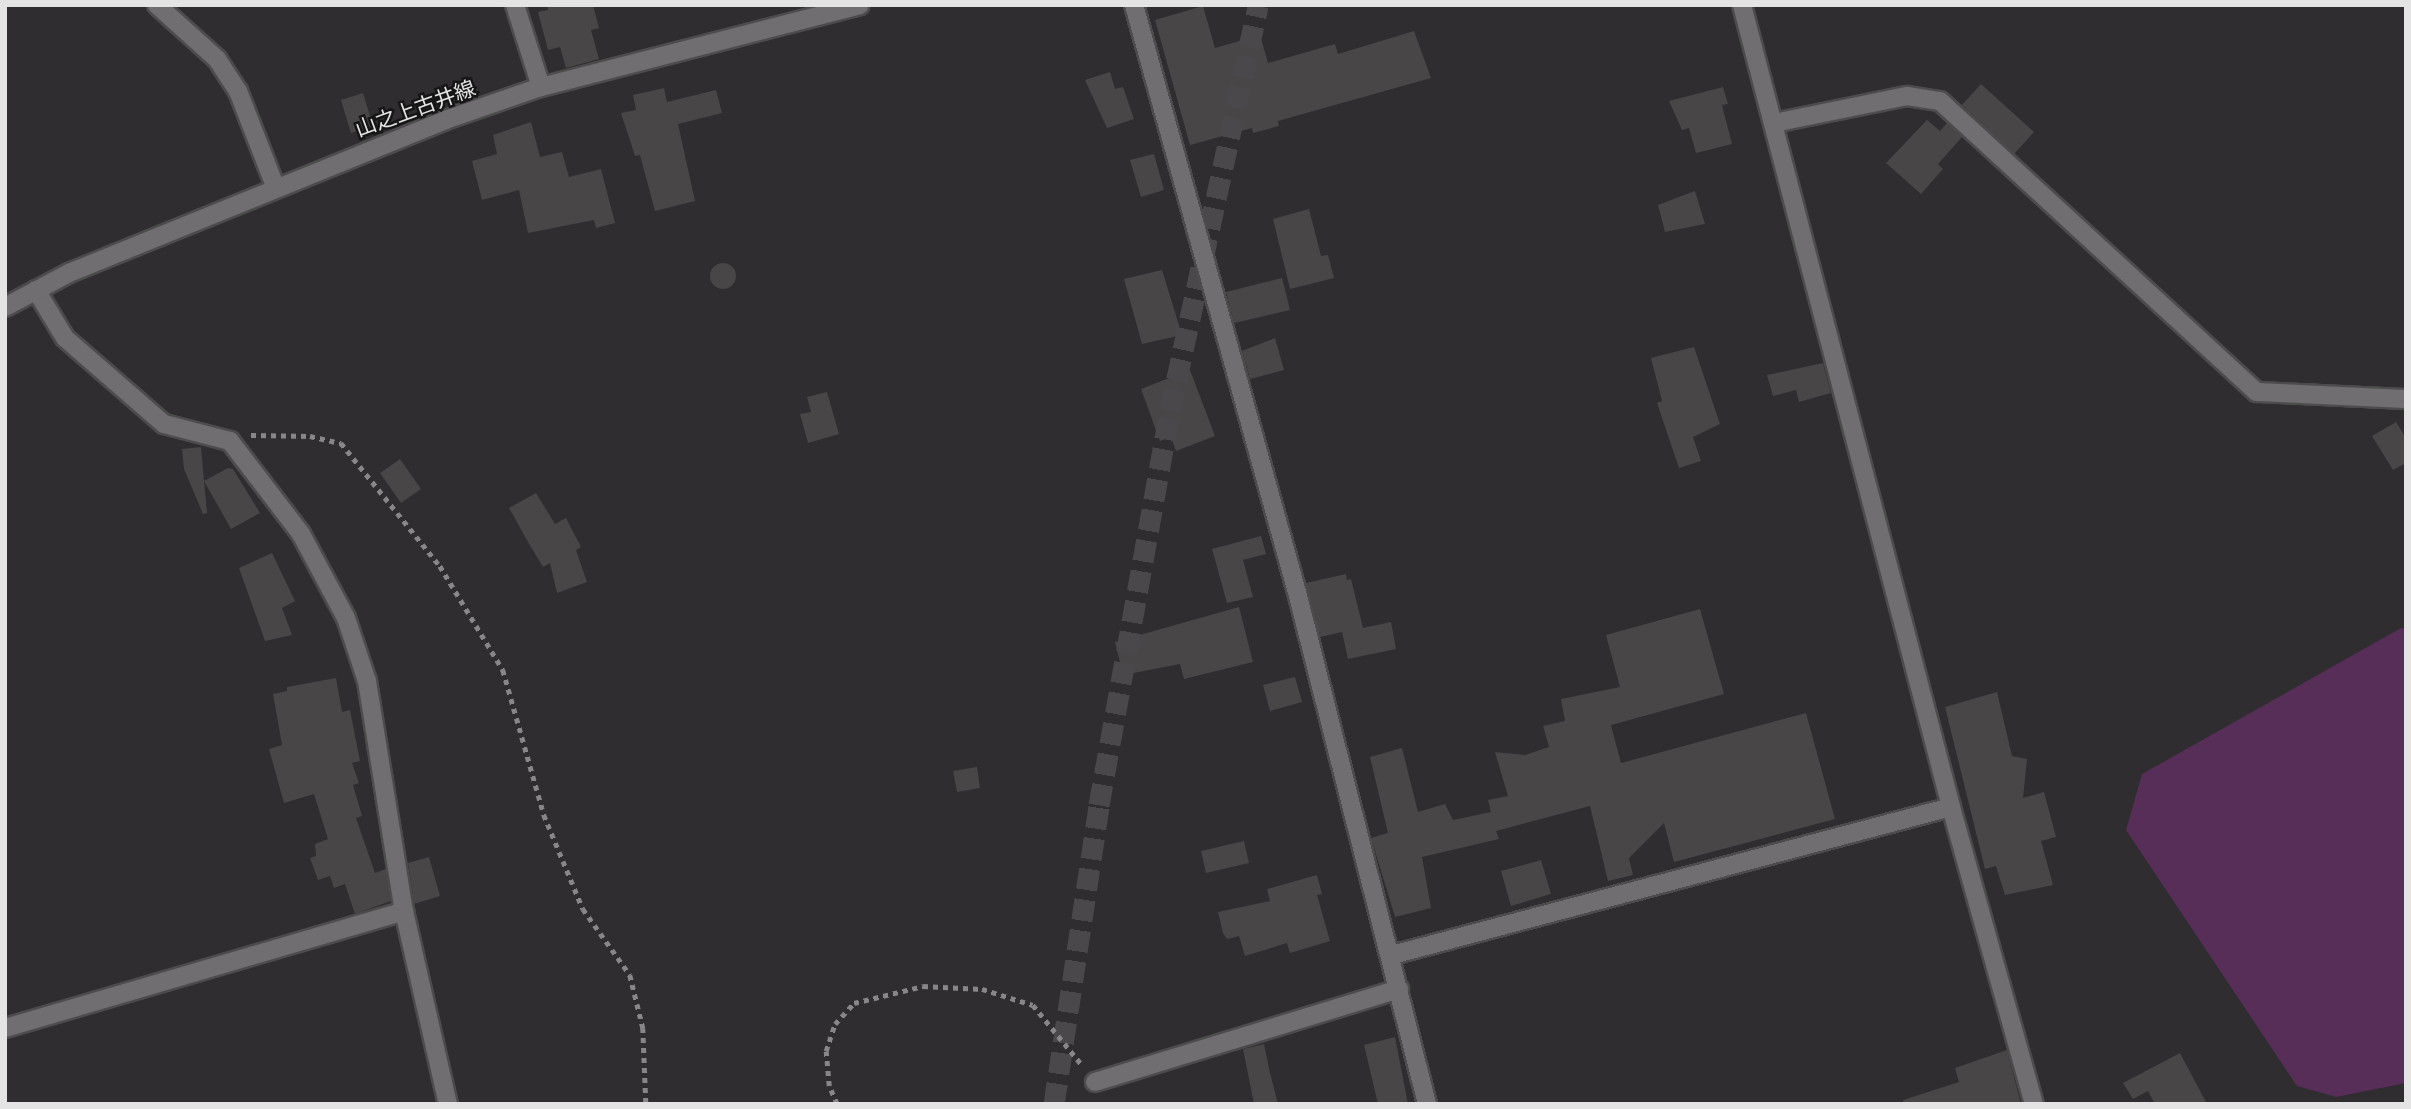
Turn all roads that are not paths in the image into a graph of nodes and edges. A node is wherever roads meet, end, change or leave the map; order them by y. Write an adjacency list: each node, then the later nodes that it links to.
1 (157, 5): 8 (street)
2 (515, 5): 6 (street)
3 (860, 5): 6 (street, 山之上古井線)
4 (1134, 5): 14 (street)
5 (1742, 5): 7 (street)
6 (541, 87): 8 (street, 山之上古井線)
7 (1774, 123): 11 (street); 12 (street)
8 (275, 186): 9 (street, 山之上古井線)
9 (36, 290): 10 (street, 山之上古井線); 13 (street)
10 (5, 307)
11 (2406, 399)
12 (1951, 807): 14 (street); 20 (street)
13 (404, 911): 16 (street); 18 (street)
14 (1392, 955): 15 (street)
15 (1398, 989): 17 (street); 19 (street)
16 (5, 1028)
17 (1095, 1082)
18 (448, 1104)
19 (1427, 1104)
20 (2034, 1104)

